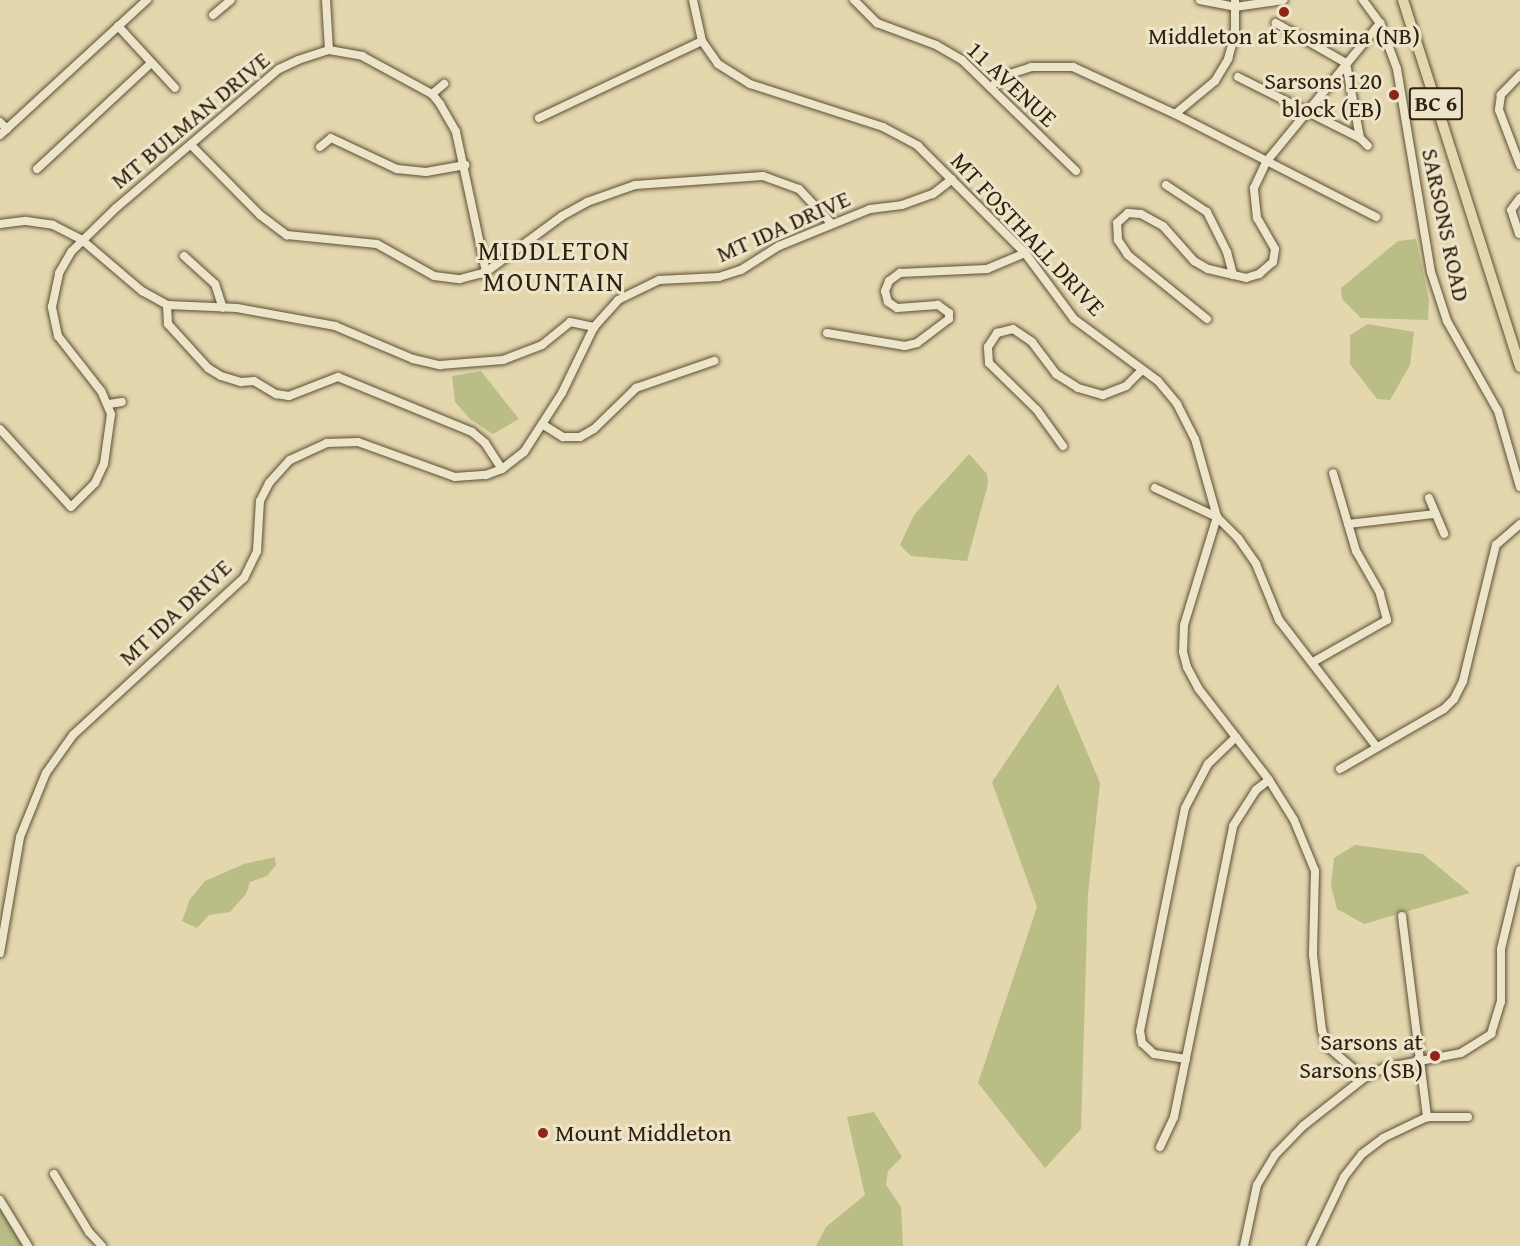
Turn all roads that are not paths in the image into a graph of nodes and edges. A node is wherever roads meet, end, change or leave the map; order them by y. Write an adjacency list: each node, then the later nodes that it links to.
1 (147, 0): 14 (street)
2 (231, 0): 11 (street)
3 (326, 0): 16 (street)
4 (693, 0): 15 (street, MT FOSTHALL DRIVE)
5 (854, 0): 22 (street, 11 AVENUE)
6 (1200, 0): 10 (street)
7 (1283, 0): 10 (street)
8 (1363, 0): 12 (street, SARSONS ROAD)
9 (1403, 0): 57 (main road, BC 6)
10 (1235, 3): 26 (street)
11 (213, 15)
12 (1380, 22): 18 (street); 66 (street, SARSONS ROAD)
13 (1276, 23): 18 (street)
14 (118, 26): 17 (street); 29 (street)
15 (702, 41): 27 (street); 39 (street, MT FOSTHALL DRIVE)
16 (329, 50): 24 (street); 31 (street, MT BULMAN DRIVE)
17 (151, 63): 23 (street); 37 (street)
18 (1346, 63): 25 (street); 30 (street)
19 (1520, 75): 36 (street)
20 (1238, 77): 25 (street)
21 (444, 84): 24 (street)
22 (990, 87): 26 (street); 38 (street, 11 AVENUE)
23 (175, 88)
24 (432, 94): 35 (street)
25 (1307, 111): 30 (street); 34 (street)
26 (1175, 114): 34 (street)
27 (539, 118)
28 (0, 122): 29 (street)
29 (3, 132)
30 (1360, 138): 32 (street)
31 (191, 145): 46 (street, MT BULMAN DRIVE); 49 (street)
32 (1368, 146)
33 (320, 147): 35 (street)
34 (1266, 162): 42 (street); 50 (street)
35 (465, 165): 49 (street)
36 (1520, 165)
37 (37, 169)
38 (1076, 171)
39 (952, 179): 44 (street, MT IDA DRIVE); 47 (street, MT FOSTHALL DRIVE)
40 (1166, 185): 50 (street)
41 (1520, 198): 45 (street)
42 (1376, 217)
43 (0, 224): 46 (street)
44 (832, 224): 49 (street); 54 (street, MT IDA DRIVE)
45 (1519, 234)
46 (82, 240): 51 (street); 60 (street, MT BULMAN DRIVE)
47 (1025, 253): 55 (street); 58 (street, MT FOSTHALL DRIVE)
48 (184, 256): 52 (street)
49 (486, 272)
50 (1233, 275): 53 (street)
51 (167, 305): 52 (street); 64 (street)
52 (223, 308): 54 (street)
53 (1208, 319)
54 (594, 327): 61 (street, MT IDA DRIVE)
55 (827, 333)
56 (714, 361): 61 (street)
57 (1520, 367)
58 (1142, 369): 63 (street); 70 (street, MT FOSTHALL DRIVE)
59 (122, 402): 60 (street)
60 (109, 404): 62 (street)
61 (543, 424): 64 (street, MT IDA DRIVE)
62 (0, 429)
63 (1063, 446)
64 (502, 469): 81 (street, MT IDA DRIVE)
65 (1333, 473): 71 (street)
66 (1520, 487)
67 (1155, 488): 70 (street)
68 (1429, 498): 69 (street)
69 (1435, 514): 71 (street); 73 (street)
70 (1217, 518): 74 (street); 75 (street)
71 (1348, 524): 74 (street)
72 (1520, 524): 76 (street)
73 (1444, 534)
74 (1313, 662): 76 (street)
75 (1236, 737): 78 (street); 82 (street)
76 (1376, 746): 77 (street)
77 (1340, 769)
78 (1269, 780): 82 (street); 84 (street)
79 (1520, 870): 83 (street)
80 (1402, 916): 83 (street)
81 (0, 953)
82 (1186, 1059): 87 (street)
83 (1420, 1061): 84 (street); 85 (street)
84 (1364, 1078): 92 (street)
85 (1427, 1117): 86 (street); 93 (street)
86 (1468, 1117)
87 (1160, 1147)
88 (54, 1174): 91 (street)
89 (0, 1200): 90 (street)
90 (28, 1246)
91 (102, 1246)
92 (1244, 1246)
93 (1311, 1246)

